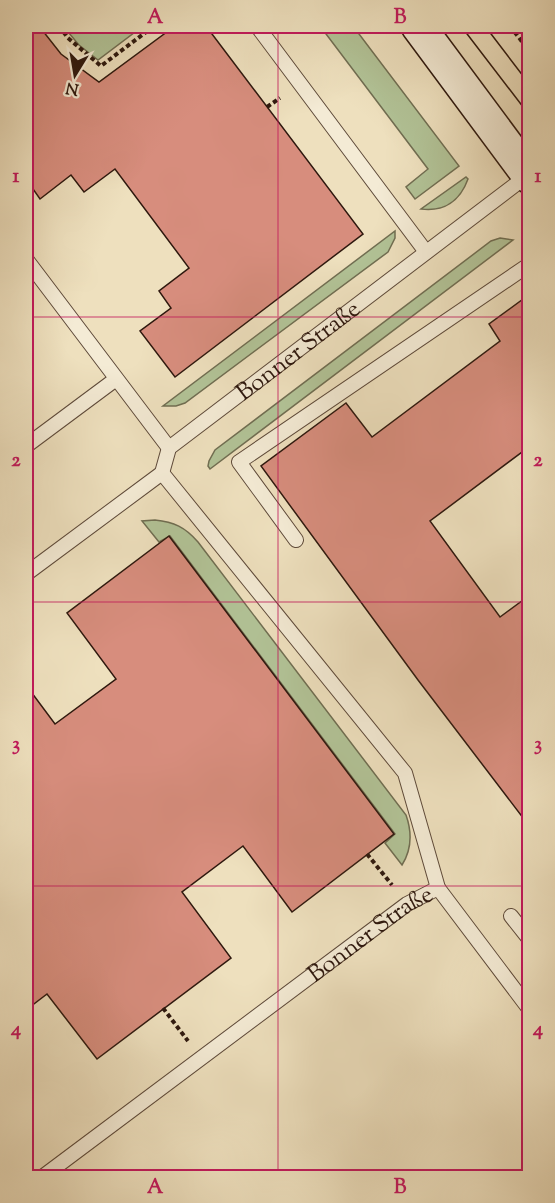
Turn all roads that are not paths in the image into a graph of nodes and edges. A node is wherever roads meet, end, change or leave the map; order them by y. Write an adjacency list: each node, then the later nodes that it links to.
1 (257, 26): 4 (lane)
2 (418, 26): 3 (main road, Bonner Straße)
3 (529, 176): 4 (lane, Bonner Straße)
4 (426, 252): 9 (lane, Bonner Straße)
5 (26, 259): 7 (lane)
6 (530, 264): 11 (lane)
7 (116, 378): 8 (lane); 9 (lane)
8 (26, 446)
9 (169, 448): 10 (lane)
10 (162, 473): 12 (lane); 13 (lane, Bonner Straße)
11 (296, 540)
12 (26, 574)
13 (438, 888): 16 (lane); 17 (lane, Bonner Straße)
14 (511, 915): 15 (lane)
15 (530, 940)
16 (530, 1010)
17 (41, 1178)

